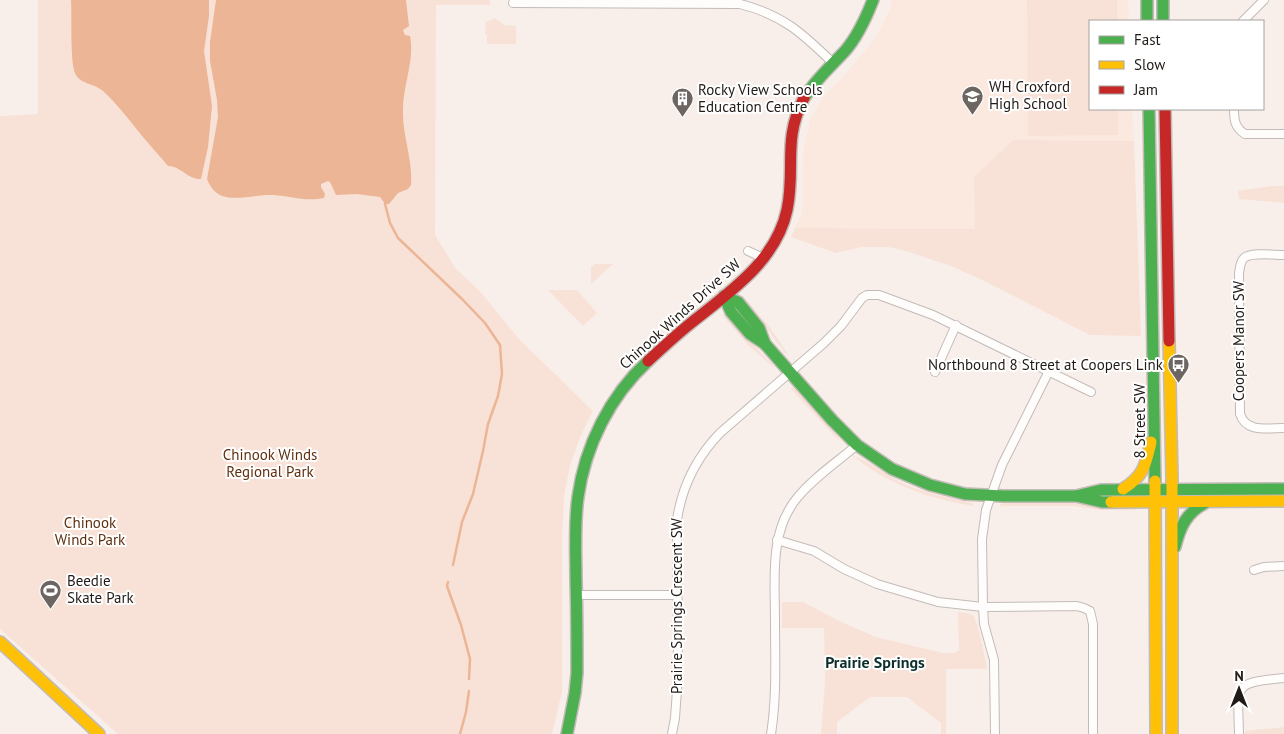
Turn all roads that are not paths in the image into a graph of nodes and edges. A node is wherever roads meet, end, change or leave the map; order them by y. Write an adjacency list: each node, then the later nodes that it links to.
1 (873, 0): 9 (street, Chinook Winds Drive SW)
2 (1147, 0): 6 (street)
3 (1163, 0): 7 (street)
4 (1264, 0): 8 (street)
5 (513, 3): 9 (street)
6 (1147, 20)
7 (1163, 20)
8 (1244, 20)
9 (832, 62): 16 (street, Chinook Winds Drive SW)
10 (1149, 110): 23 (street, 8 Street SW)
11 (1165, 110): 29 (street, 8 Street SW)
12 (1234, 110): 13 (street)
13 (1284, 134)
14 (748, 251): 16 (street)
15 (1284, 255): 24 (street, Coopers Manor SW)
16 (762, 258): 17 (street, Chinook Winds Drive SW)
17 (724, 296): 20 (street); 40 (street, Chinook Winds Drive SW)
18 (956, 325): 19 (street, Prairie Springs Crescent SW); 20 (street, Prairie Springs Crescent SW); 21 (street)
19 (1049, 371): 22 (street, Prairie Springs Crescent SW); 30 (street)
20 (790, 372): 25 (street); 41 (street, Prairie Springs Crescent SW)
21 (936, 372)
22 (1091, 392)
23 (1155, 428): 27 (street); 28 (street, 8 Street SW)
24 (1284, 428)
25 (857, 445): 30 (street); 36 (street)
26 (1284, 489): 29 (street)
27 (1122, 490): 28 (street); 31 (street)
28 (1156, 490): 29 (street); 33 (street, 8 Street SW)
29 (1172, 490): 34 (street, 8 Street SW)
30 (990, 496): 31 (street); 42 (street)
31 (1076, 496): 33 (street)
32 (1284, 501): 35 (street)
33 (1156, 502): 34 (street); 51 (street, 8 Street SW)
34 (1172, 502): 35 (street); 37 (street, 8 Street SW)
35 (1208, 502): 37 (street)
36 (778, 540): 42 (street); 48 (street)
37 (1172, 561): 52 (street, 8 Street SW)
38 (1284, 566): 39 (street)
39 (1254, 570)
40 (576, 595): 41 (street); 46 (street, Chinook Winds Drive SW)
41 (677, 595): 47 (street, Prairie Springs Crescent SW)
42 (983, 607): 49 (street); 50 (street)
43 (0, 642): 45 (street)
44 (1284, 678): 53 (street)
45 (99, 734)
46 (567, 734)
47 (672, 734)
48 (771, 734)
49 (995, 734)
50 (1093, 734)
51 (1156, 734)
52 (1172, 734)
53 (1239, 734)

